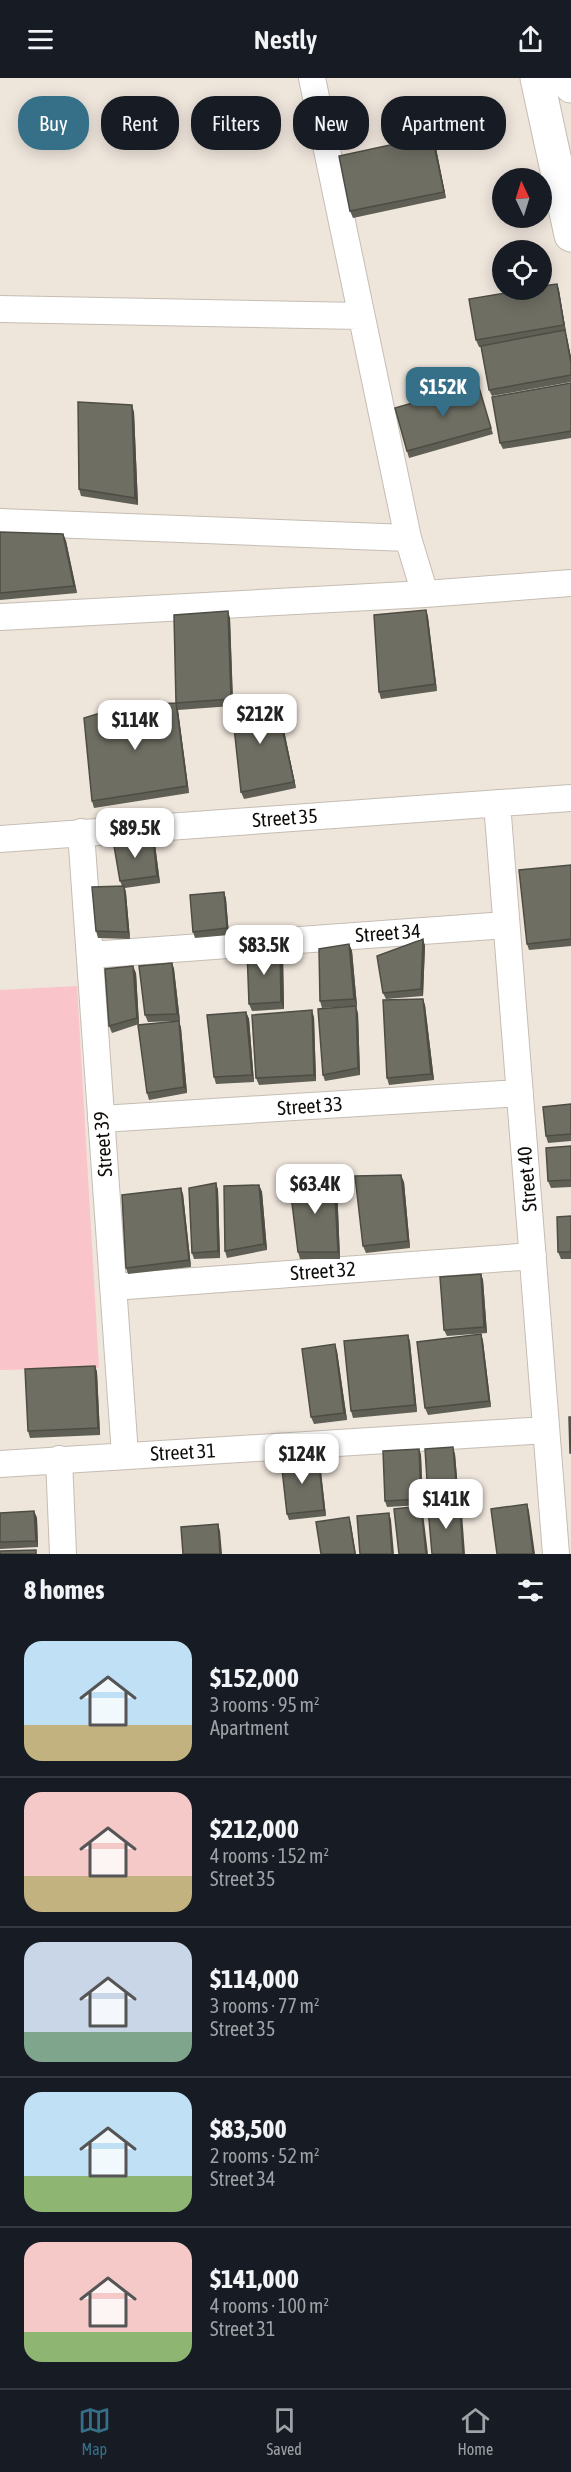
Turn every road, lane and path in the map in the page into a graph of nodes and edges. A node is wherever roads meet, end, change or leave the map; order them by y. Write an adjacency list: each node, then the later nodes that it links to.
1 (312, 78): 7 (street)
2 (537, 78): 5 (main road)
3 (569, 78): 4 (main road)
4 (571, 86)
5 (571, 236)
6 (0, 309): 7 (street)
7 (362, 316): 9 (street)
8 (0, 522): 9 (street)
9 (408, 538): 11 (street)
10 (571, 583): 11 (street)
11 (425, 594): 12 (street)
12 (0, 617)
13 (571, 798): 14 (street, Street 35)
14 (497, 803): 15 (street, Street 35); 17 (street, Street 40)
15 (81, 832): 16 (street, Street 35); 18 (street, Street 39)
16 (0, 839)
17 (506, 925): 18 (street, Street 34); 19 (street, Street 40)
18 (90, 955): 20 (street, Street 39)
19 (520, 1093): 20 (street, Street 33); 21 (street, Street 40)
20 (101, 1119): 22 (street, Street 39)
21 (533, 1256): 22 (street, Street 32); 23 (street, Street 40)
22 (113, 1287): 24 (street, Street 39)
23 (546, 1430): 24 (street, Street 31); 28 (street, Street 40)
24 (124, 1455): 25 (street, Street 31)
25 (59, 1460): 26 (street, Street 31); 27 (street)
26 (0, 1464)
27 (63, 1554)
28 (556, 1554)

